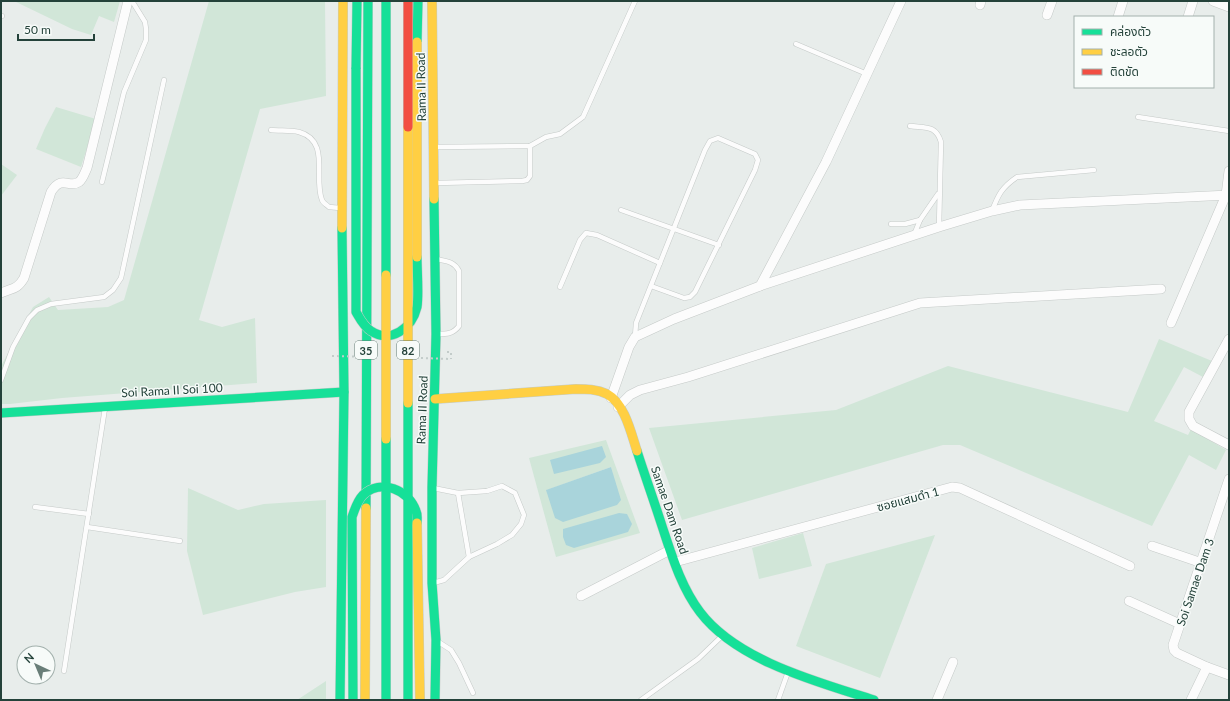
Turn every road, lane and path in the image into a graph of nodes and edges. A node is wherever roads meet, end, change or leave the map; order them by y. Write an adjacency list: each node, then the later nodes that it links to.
1 (128, 1): 51 (street)
2 (132, 1): 32 (lane)
3 (343, 1): 36 (main road, 35)
4 (357, 1): 9 (main road, bridge)
5 (368, 1): 92 (main road, 35)
6 (386, 1): 93 (main road, 82, bridge)
7 (404, 1): 94 (main road, Rama II Road)
8 (408, 1): 95 (main road, 82, bridge)
9 (418, 1)
10 (432, 1): 29 (main road, Rama II Road)
11 (635, 1): 28 (lane)
12 (901, 1): 22 (street)
13 (1052, 1): 18 (street)
14 (1123, 1): 19 (street)
15 (1193, 1): 20 (street)
16 (1213, 1): 17 (street)
17 (1229, 7)
18 (1047, 15)
19 (1118, 16)
20 (1188, 16)
21 (796, 44): 22 (lane)
22 (867, 74): 48 (street)
23 (164, 80): 56 (lane)
24 (1138, 117): 27 (lane)
25 (910, 126): 34 (lane)
26 (271, 130): 36 (lane)
27 (1229, 131)
28 (530, 146): 29 (lane); 33 (lane)
29 (434, 147): 33 (main road, Rama II Road)
30 (1094, 170): 38 (lane)
31 (1229, 171): 35 (street)
32 (102, 182)
33 (434, 183): 45 (main road, Rama II Road)
34 (939, 193): 39 (lane); 41 (lane)
35 (1227, 195): 38 (street); 52 (street)
36 (342, 208): 57 (main road, 35)
37 (621, 210): 42 (lane)
38 (992, 211): 41 (street)
39 (920, 220): 40 (lane); 43 (lane)
40 (891, 224)
41 (939, 227): 43 (street)
42 (673, 229): 44 (lane); 44 (lane); 46 (lane)
43 (914, 235): 48 (street)
44 (719, 245): 47 (lane)
45 (435, 259): 53 (main road, Rama II Road); 53 (lane)
46 (660, 263): 47 (lane); 49 (lane)
47 (651, 286): 54 (lane)
48 (760, 286): 54 (street)
49 (560, 287)
50 (1161, 289): 61 (street)
51 (1, 293)
52 (1172, 323)
53 (436, 334): 59 (main road, Rama II Road)
54 (635, 337): 58 (street)
55 (1229, 338): 63 (street)
56 (1, 380)
57 (344, 392): 60 (main road, Soi Rama II Soi 100); 90 (main road, 35)
58 (611, 398): 59 (main road, Samae Dam Road); 61 (main road, Samae Dam Road)
59 (435, 399): 65 (main road, Rama II Road)
60 (106, 406): 62 (main road, Soi Rama II Soi 100); 68 (lane)
61 (618, 406): 72 (main road, Samae Dam Road)
62 (1, 413)
63 (1229, 444)
64 (1229, 479): 75 (street, Soi Samae Dam 3)
65 (432, 487): 66 (lane); 77 (main road, Rama II Road)
66 (458, 493): 73 (lane); 73 (lane)
67 (35, 507): 68 (lane)
68 (89, 514): 69 (lane)
69 (87, 527): 70 (lane); 85 (lane)
70 (180, 541)
71 (1152, 546): 75 (street)
72 (670, 550): 74 (main road, Samae Dam Road); 78 (street)
73 (469, 557): 77 (lane)
74 (675, 562): 76 (street, ซอยแสมดำ 1); 81 (main road, Samae Dam Road)
75 (1202, 563): 80 (street, Soi Samae Dam 3)
76 (1130, 566)
77 (432, 583): 82 (main road, Rama II Road)
78 (581, 596)
79 (1129, 600): 80 (street)
80 (1180, 624): 84 (street, Soi Samae Dam 3)
81 (723, 635): 86 (main road, Samae Dam Road); 98 (lane)
82 (436, 640): 88 (lane); 97 (main road, Rama II Road)
83 (953, 662): 101 (street)
84 (1207, 667): 87 (street, Soi Samae Dam 3); 102 (street)
85 (64, 671)
86 (789, 671): 89 (main road, Samae Dam Road); 99 (lane)
87 (1229, 674)
88 (473, 693)
89 (860, 698): 100 (main road, Samae Dam Road)
90 (340, 700)
91 (353, 700): 96 (main road, bridge)
92 (365, 700)
93 (386, 700)
94 (404, 700)
95 (408, 700)
96 (420, 700)
97 (435, 700)
98 (641, 700)
99 (778, 700)
100 (874, 700)
101 (937, 700)
102 (1191, 700)

